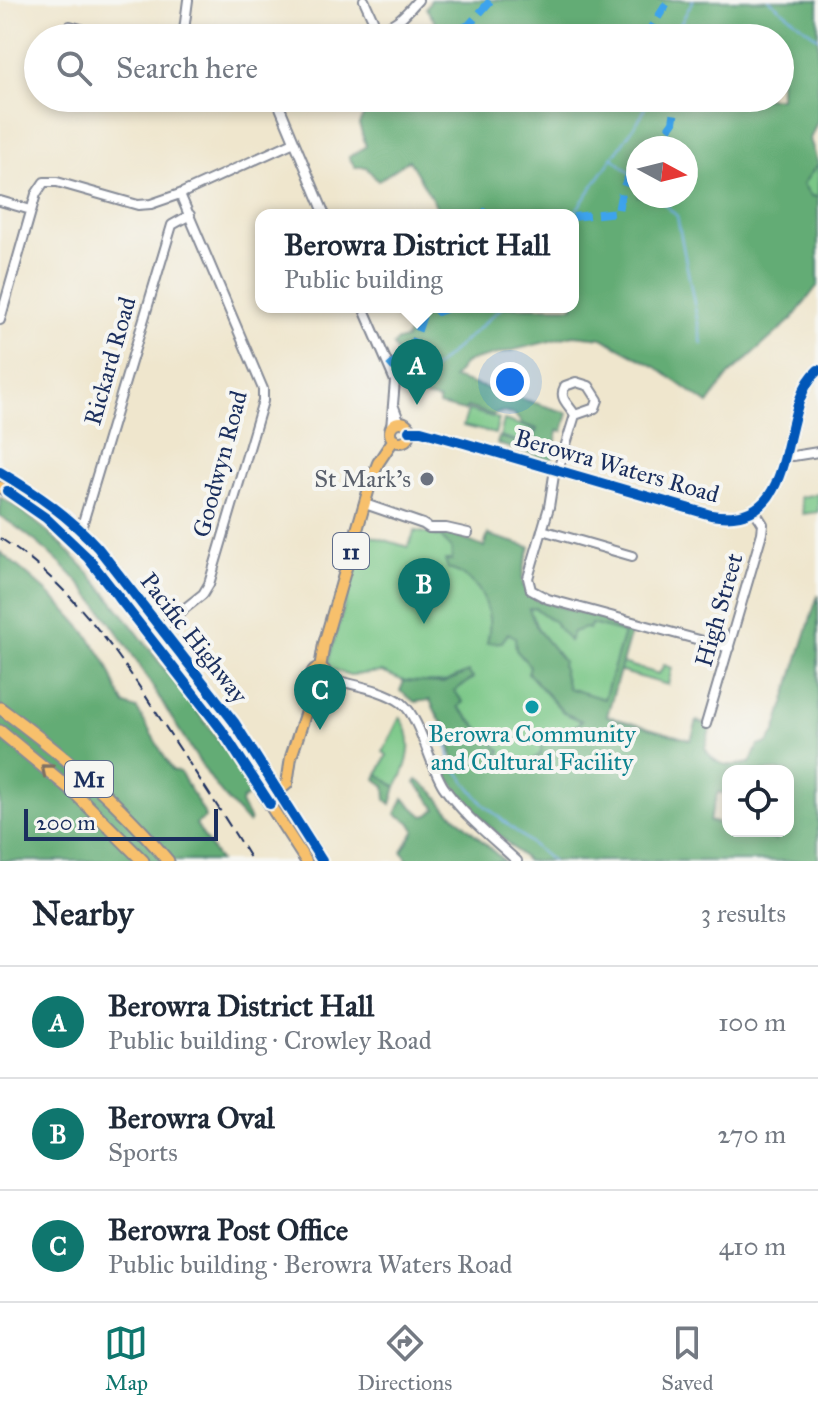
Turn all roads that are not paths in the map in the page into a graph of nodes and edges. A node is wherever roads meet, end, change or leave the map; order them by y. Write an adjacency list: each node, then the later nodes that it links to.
1 (188, 0): 4 (street)
2 (364, 0): 5 (street)
3 (418, 0): 6 (street)
4 (185, 24)
5 (371, 24)
6 (393, 24)
7 (282, 112): 8 (street)
8 (294, 142): 9 (street); 11 (street)
9 (180, 194): 12 (street); 13 (street, Goodwyn Road)
10 (0, 201): 12 (street)
11 (322, 209)
12 (31, 210): 15 (street)
13 (190, 215): 27 (street, Rickard Road); 31 (street, Goodwyn Road)
14 (366, 313): 18 (street)
15 (0, 320)
16 (818, 370): 21 (main road)
17 (575, 415): 17 (street); 22 (street)
18 (395, 430): 19 (main road); 19 (main road); 25 (main road, 11)
19 (409, 431): 22 (main road, Berowra Waters Road)
20 (818, 452): 21 (street)
21 (786, 454): 26 (main road)
22 (557, 470): 26 (main road, Berowra Waters Road); 28 (street)
23 (0, 472): 27 (main road, Pacific Highway)
24 (0, 487): 32 (main road, Pacific Highway)
25 (365, 504): 29 (street); 34 (main road, 11)
26 (754, 510): 33 (street, High Street)
27 (81, 529): 31 (main road, Pacific Highway)
28 (542, 530): 30 (street); 33 (street)
29 (468, 533)
30 (632, 556)
31 (160, 627): 32 (street, Goodwyn Road); 39 (main road, Pacific Highway)
32 (149, 637): 41 (main road, Pacific Highway)
33 (729, 648): 36 (street, High Street)
34 (320, 676): 38 (main road, 11); 46 (street)
35 (0, 708): 43 (highway, M1)
36 (706, 724)
37 (0, 731): 42 (highway, M1, one-way to 37)
38 (291, 757): 39 (main road, 11); 40 (main road, 11)
39 (272, 781): 40 (main road, Pacific Highway); 41 (main road, 11)
40 (279, 791): 41 (main road); 45 (main road, Pacific Highway)
41 (264, 794): 44 (main road, Pacific Highway)
42 (143, 861)
43 (168, 861)
44 (306, 861)
45 (322, 861)
46 (517, 861)

